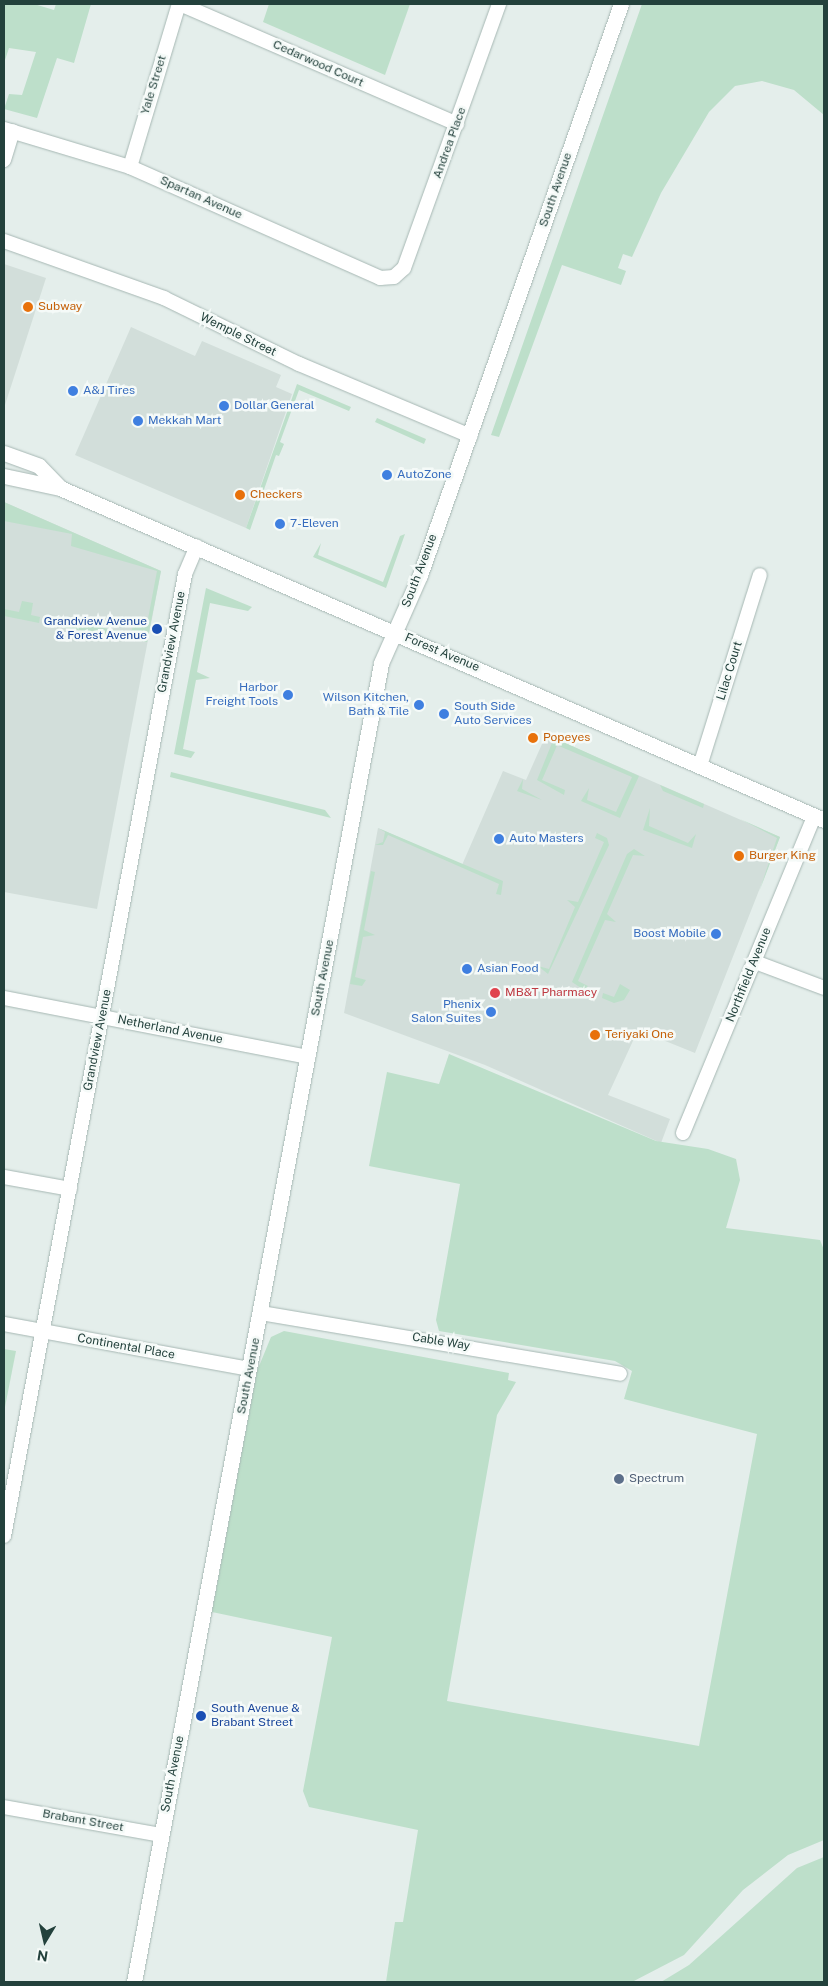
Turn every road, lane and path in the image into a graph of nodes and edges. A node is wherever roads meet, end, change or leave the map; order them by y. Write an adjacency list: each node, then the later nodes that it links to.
1 (179, 4): 4 (street, Cedarwood Court); 7 (street, Yale Street)
2 (499, 4): 4 (street, Andrea Place)
3 (621, 4): 10 (street, South Avenue)
4 (457, 124): 9 (street, Andrea Place)
5 (8, 130): 6 (street); 7 (street, Spartan Avenue)
6 (4, 160)
7 (130, 167): 9 (street, Spartan Avenue)
8 (4, 241): 10 (street, Wemple Street)
9 (394, 277)
10 (470, 436): 16 (street, South Avenue)
11 (4, 453): 13 (street, Forest Avenue)
12 (4, 476): 13 (street, Forest Avenue)
13 (60, 488): 14 (street, Forest Avenue)
14 (197, 546): 16 (street, Forest Avenue); 22 (street, Grandview Avenue)
15 (760, 575): 17 (street, Lilac Court)
16 (395, 633): 17 (street, Forest Avenue); 23 (street, South Avenue)
17 (700, 766): 18 (street, Forest Avenue)
18 (819, 818): 19 (street, Northfield Avenue)
19 (755, 962): 20 (street); 24 (street, Northfield Avenue)
20 (824, 988)
21 (4, 998): 22 (street, Netherland Avenue)
22 (103, 1017): 23 (street, Netherland Avenue); 26 (street, Grandview Avenue)
23 (308, 1057): 27 (street, South Avenue)
24 (683, 1133)
25 (4, 1177): 26 (street)
26 (70, 1189): 29 (street, Grandview Avenue)
27 (261, 1313): 30 (street, South Avenue); 31 (street, Cable Way)
28 (4, 1324): 29 (street, Continental Place)
29 (43, 1331): 30 (street, Continental Place); 32 (street, Grandview Avenue)
30 (249, 1369): 34 (street, South Avenue)
31 (620, 1374)
32 (4, 1536)
33 (4, 1807): 34 (street, Brabant Street)
34 (161, 1835): 35 (street, South Avenue)
35 (134, 1982)

